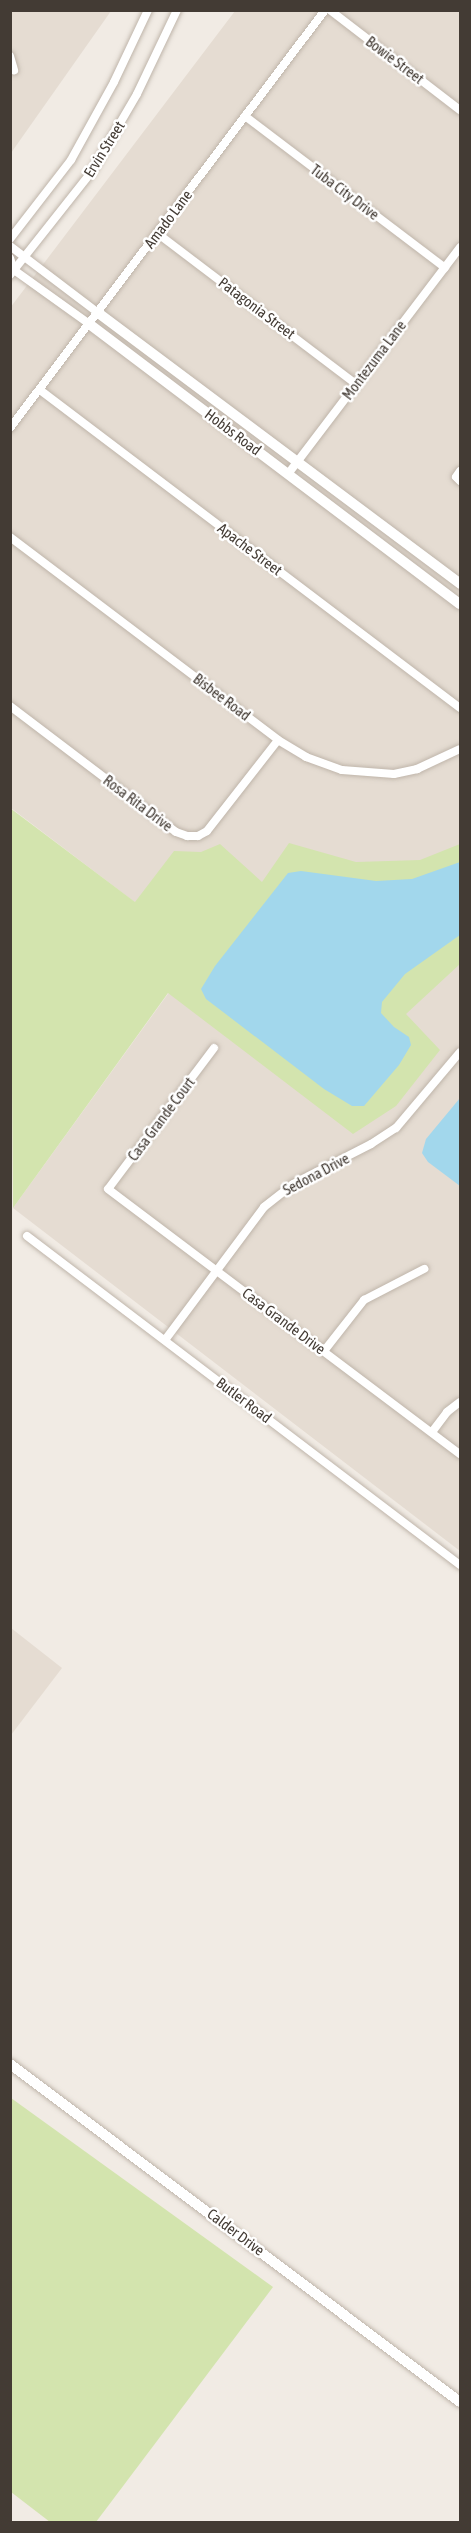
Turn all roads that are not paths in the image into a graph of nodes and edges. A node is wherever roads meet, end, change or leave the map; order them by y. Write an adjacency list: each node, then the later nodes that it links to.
1 (148, 10): 9 (street, Ervin Street)
2 (177, 10): 12 (street, Ervin Street)
3 (327, 10): 6 (street, Bowie Street); 7 (street, Amado Lane)
4 (10, 56): 5 (street)
5 (14, 70)
6 (460, 110)
7 (245, 117): 8 (street, Amado Lane); 14 (street, Tuba City Drive)
8 (157, 233): 16 (street, Amado Lane); 18 (street, Patagonia Street)
9 (10, 239)
10 (10, 246): 12 (street, Hobbs Road)
11 (460, 247): 14 (street, Montezuma Lane)
12 (27, 257): 15 (street, Ervin Street); 16 (street, Hobbs Road)
13 (10, 258): 15 (street)
14 (445, 268): 18 (street, Montezuma Lane)
15 (12, 272): 17 (street, Hobbs Road)
16 (97, 312): 17 (street, Amado Lane); 21 (street, Hobbs Road)
17 (88, 323): 19 (street, Amado Lane); 22 (street, Hobbs Road)
18 (356, 384): 21 (street, Montezuma Lane)
19 (40, 390): 20 (street, Amado Lane); 27 (street, Apache Street)
20 (10, 428)
21 (298, 460): 22 (street, Montezuma Lane); 24 (street, Hobbs Road)
22 (288, 474): 25 (street, Hobbs Road)
23 (10, 537): 28 (street, Bisbee Road)
24 (460, 584)
25 (460, 604)
26 (10, 706): 28 (street, Rosa Rita Drive)
27 (460, 708)
28 (278, 740): 29 (street, Bisbee Road)
29 (460, 749)
30 (214, 1048): 32 (street, Casa Grande Court)
31 (460, 1052): 35 (street, Sedona Drive)
32 (108, 1189): 35 (street, Casa Grande Drive)
33 (27, 1236): 36 (street, Butler Road)
34 (424, 1269): 37 (street)
35 (216, 1271): 36 (street, Sedona Drive); 37 (street, Casa Grande Drive)
36 (165, 1340): 41 (street, Butler Road)
37 (324, 1351): 39 (street, Casa Grande Drive)
38 (460, 1402): 39 (street)
39 (432, 1432): 40 (street, Casa Grande Drive)
40 (460, 1454)
41 (460, 1565)
42 (10, 2064): 43 (street, Calder Drive)
43 (460, 2402)

